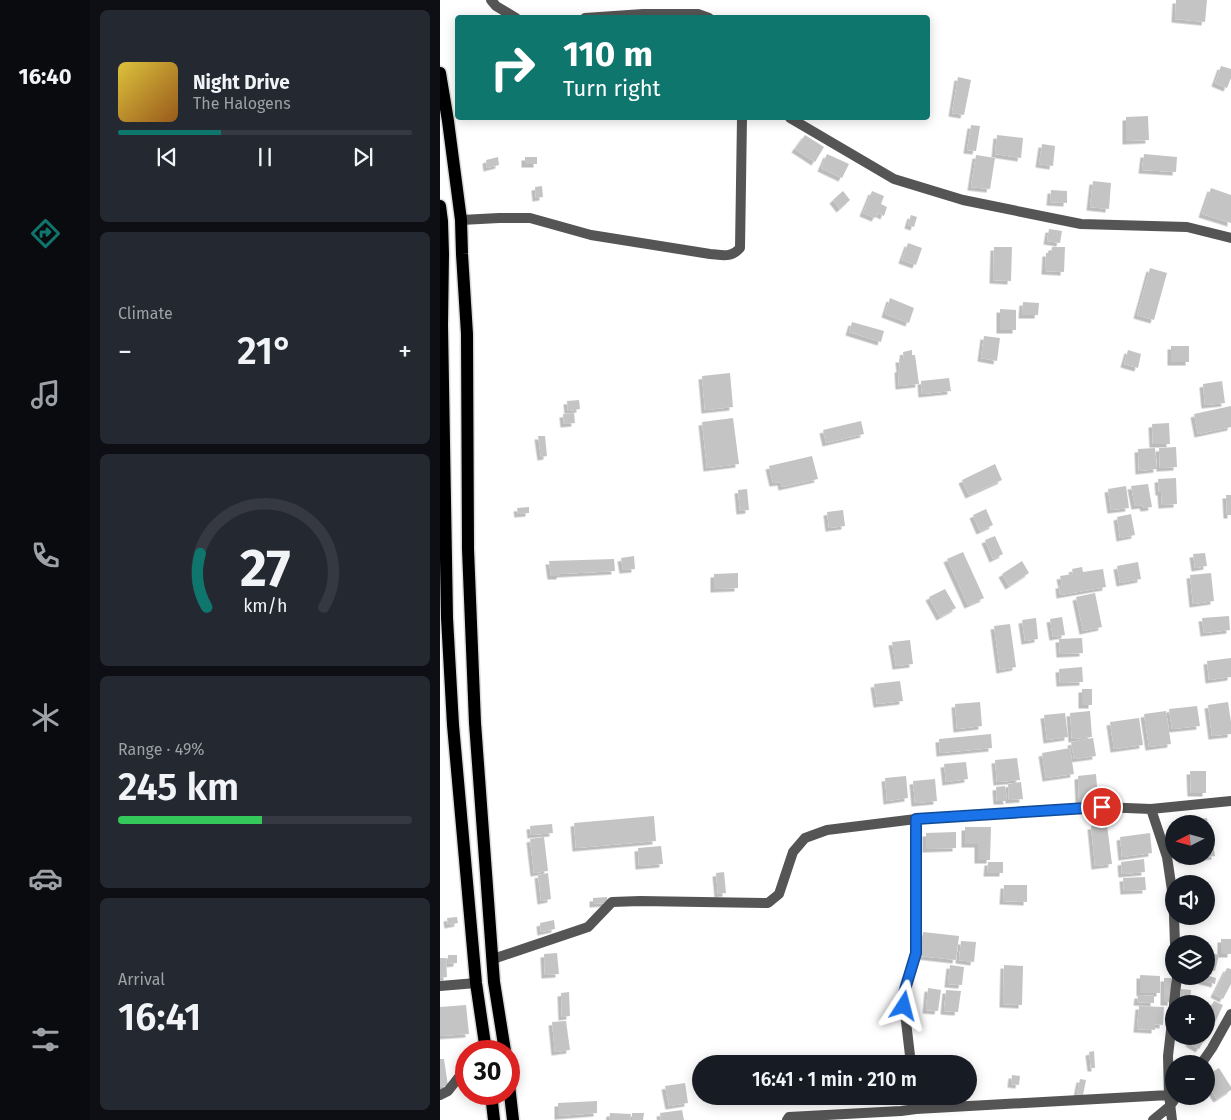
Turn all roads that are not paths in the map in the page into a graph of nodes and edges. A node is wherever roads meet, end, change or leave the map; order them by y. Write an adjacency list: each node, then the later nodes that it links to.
1 (491, 0): 2 (street)
2 (511, 15)
3 (628, 15): 4 (street)
4 (701, 15)
5 (440, 72): 9 (main road)
6 (742, 120): 9 (street)
7 (793, 120): 10 (street)
8 (440, 206): 16 (main road)
9 (461, 220): 15 (main road)
10 (1231, 238)
11 (1231, 801): 12 (street)
12 (1151, 809): 13 (street); 14 (street)
13 (916, 819): 15 (street); 21 (street)
14 (1170, 875)
15 (493, 959): 20 (main road)
16 (476, 983): 17 (street); 19 (main road)
17 (440, 986)
18 (1231, 1014): 22 (street)
19 (484, 1040)
20 (503, 1040)
21 (910, 1055)
22 (1207, 1055)
23 (455, 1081): 24 (street)
24 (440, 1095)
25 (1165, 1099): 31 (street)
26 (492, 1105): 32 (main road)
27 (511, 1105): 33 (main road)
28 (916, 1105): 31 (street)
29 (1167, 1105): 35 (street)
30 (1172, 1105): 36 (street)
31 (916, 1109): 34 (street)
32 (494, 1120)
33 (513, 1120)
34 (787, 1120)
35 (1153, 1120)
36 (1172, 1120)

